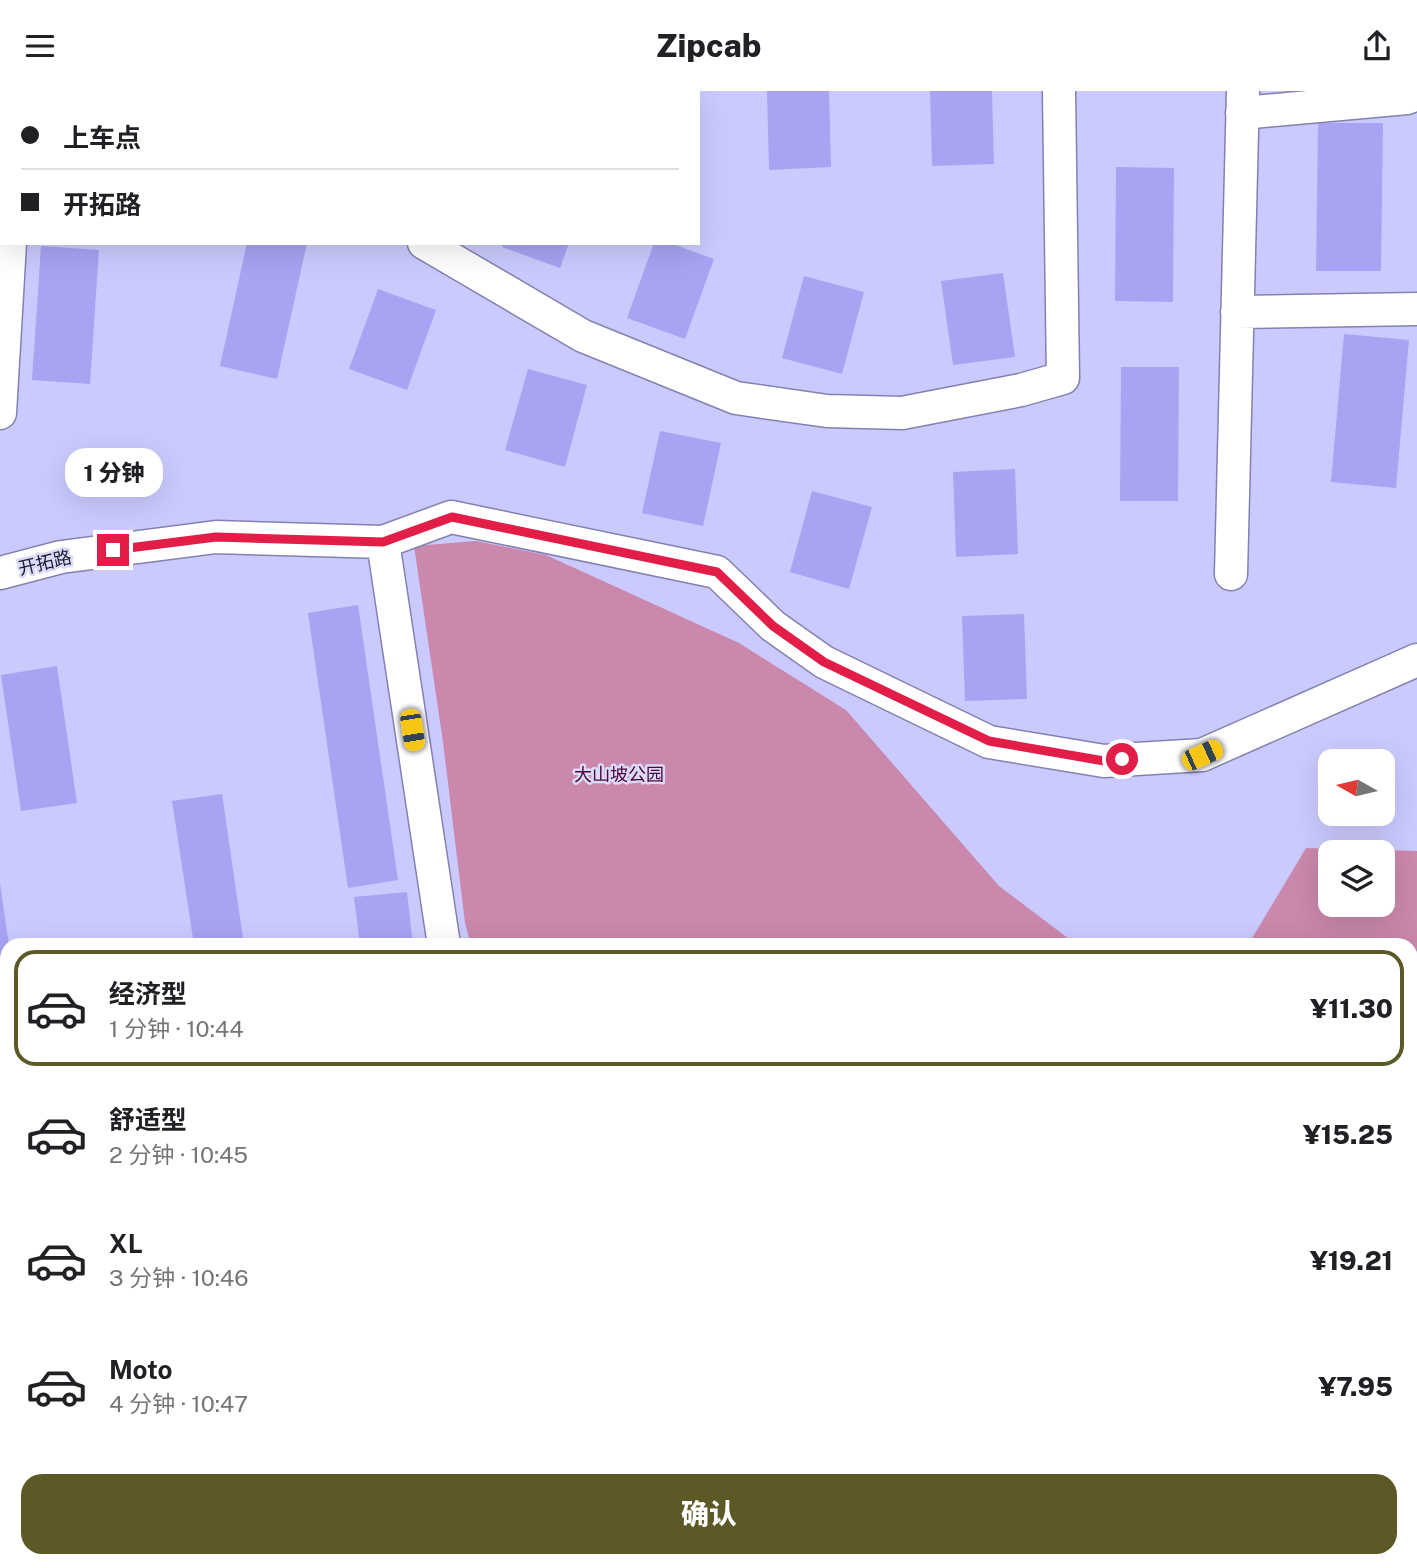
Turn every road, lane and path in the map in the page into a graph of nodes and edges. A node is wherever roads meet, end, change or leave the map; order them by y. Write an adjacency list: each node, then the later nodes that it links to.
1 (1059, 91): 5 (street)
2 (1417, 94): 3 (street)
3 (1242, 102): 7 (street)
4 (10, 245): 8 (street)
5 (427, 245)
6 (1417, 309): 7 (street)
7 (1237, 312): 11 (street)
8 (0, 413)
9 (383, 542): 10 (street, 开拓路); 12 (street); 13 (street)
10 (0, 573)
11 (1231, 574)
12 (1417, 660)
13 (443, 938)

